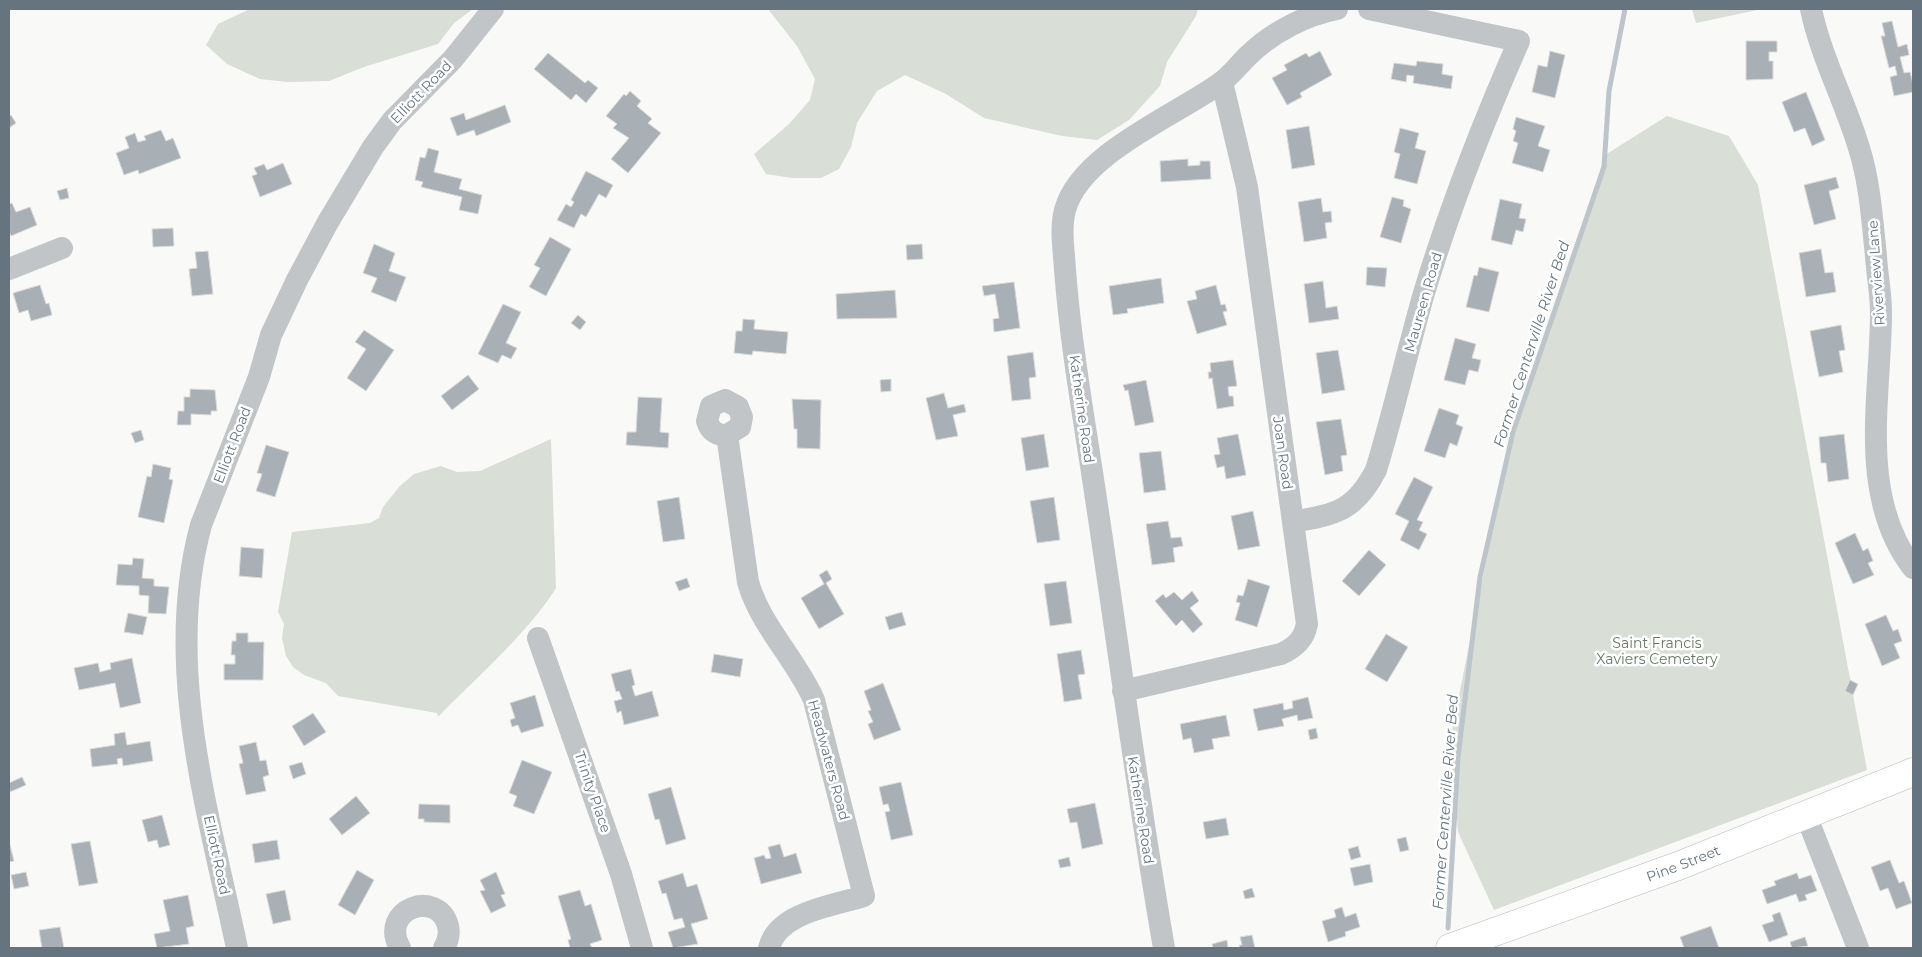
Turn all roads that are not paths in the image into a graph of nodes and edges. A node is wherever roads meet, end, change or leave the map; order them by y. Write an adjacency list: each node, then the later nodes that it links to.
1 (493, 9): 16 (street, Elliott Road)
2 (1337, 9): 5 (street, Katherine Road)
3 (1369, 9): 9 (street, Maureen Road)
4 (1811, 9): 10 (street, Riverview Lane)
5 (1222, 82): 9 (street, Joan Road); 12 (street, Katherine Road)
6 (62, 248): 7 (street)
7 (9, 269)
8 (727, 435): 19 (street, Headwaters Road)
9 (1293, 522): 12 (street, Joan Road)
10 (1913, 568)
11 (538, 638): 18 (street, Trinity Place)
12 (1123, 691): 20 (street, Katherine Road)
13 (1913, 772): 14 (main road, Pine Street)
14 (1806, 814): 21 (main road, Pine Street); 22 (street)
15 (393, 947): 17 (street)
16 (237, 948)
17 (444, 948)
18 (642, 948)
19 (769, 948)
20 (1164, 948)
21 (1450, 948)
22 (1858, 948)

